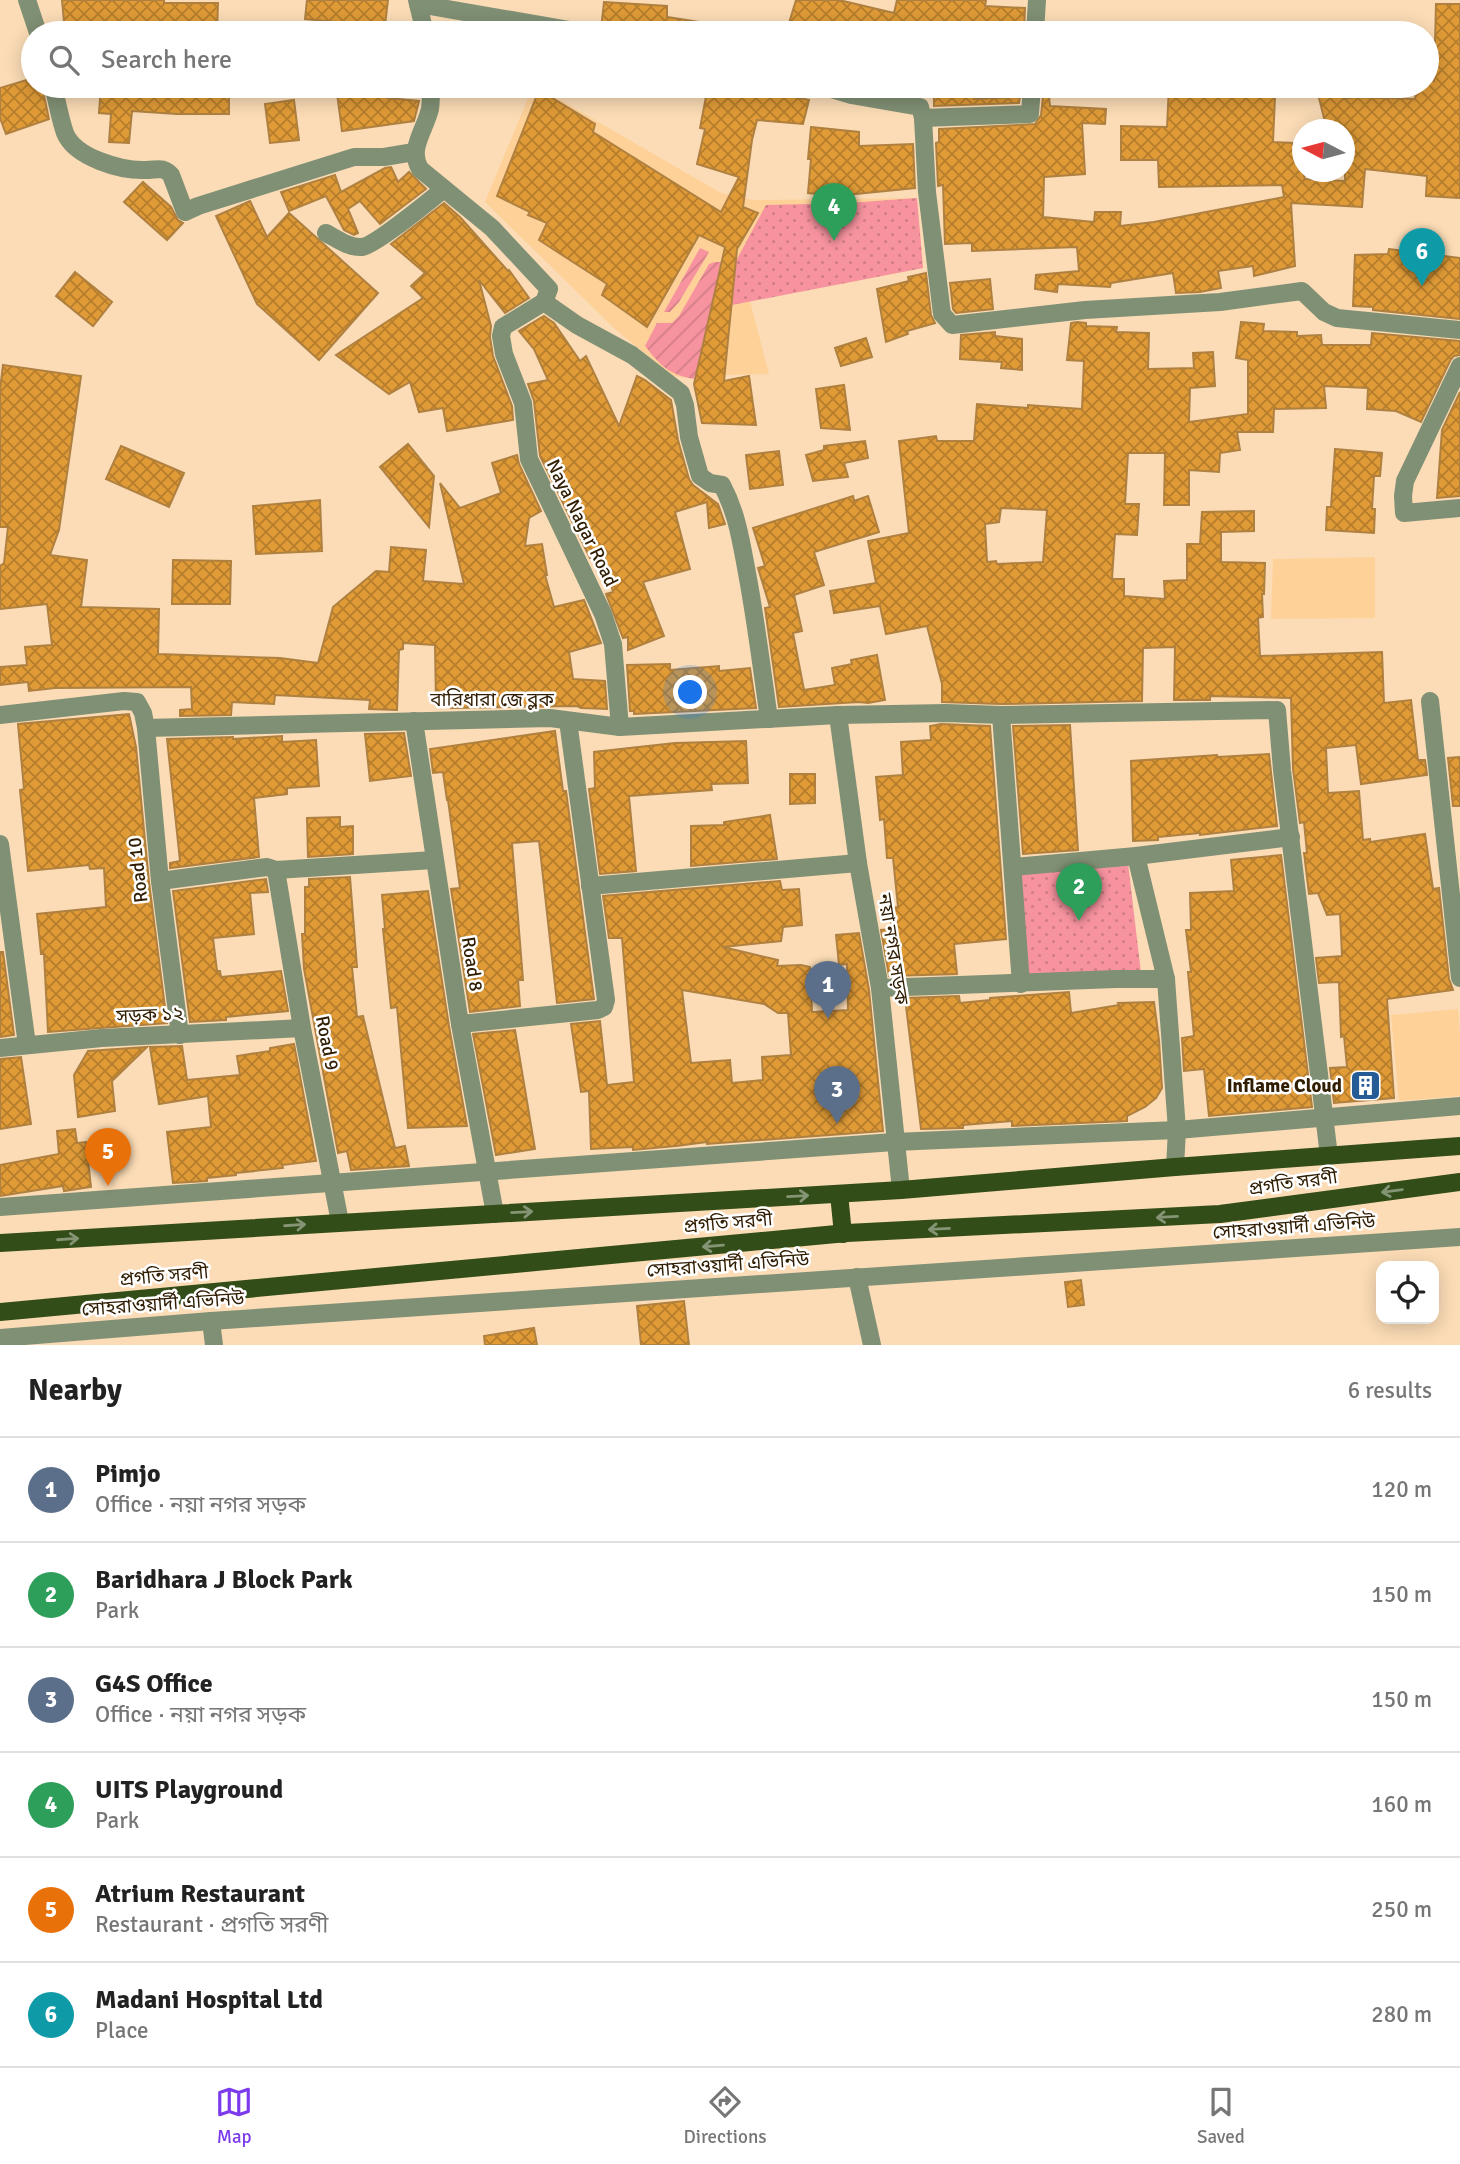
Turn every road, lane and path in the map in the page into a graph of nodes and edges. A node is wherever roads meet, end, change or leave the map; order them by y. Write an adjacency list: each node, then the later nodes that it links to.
1 (27, 0): 4 (street)
2 (1037, 0): 7 (street)
3 (418, 2): 5 (street); 6 (street)
4 (34, 21)
5 (422, 21)
6 (522, 21)
7 (1036, 21)
8 (56, 98): 13 (street)
9 (430, 98): 13 (street)
10 (868, 98): 12 (street)
11 (1031, 98): 12 (street)
12 (923, 118): 17 (street)
13 (414, 152): 14 (street)
14 (444, 189): 15 (street); 16 (street)
15 (326, 233)
16 (544, 302): 24 (street); 27 (street, Naya Nagar Road)
17 (1460, 330)
18 (1460, 366): 19 (street)
19 (1460, 508)
20 (1430, 701): 38 (street)
21 (0, 715): 28 (street, Road 10)
22 (838, 715): 23 (street, বারিধারা জে ব্লক); 24 (street, বারিধারা জে ব্লক); 33 (street, নয়া নগর সড়ক)
23 (1000, 715): 29 (street, বারিধারা জে ব্লক); 34 (street)
24 (769, 719): 27 (street, বারিধারা জে ব্লক)
25 (414, 721): 26 (street, বারিধারা জে ব্লক); 28 (street, বারিধারা জে ব্লক); 32 (street, Road 8)
26 (568, 721): 27 (street, বারিধারা জে ব্লক); 37 (street)
27 (620, 727)
28 (145, 728): 36 (street, Road 10)
29 (1291, 837): 31 (street); 48 (street)
30 (0, 844): 45 (street)
31 (1136, 856): 34 (street); 39 (street)
32 (434, 860): 35 (street); 42 (street, Road 8)
33 (858, 863): 37 (street); 41 (street, নয়া নগর সড়ক)
34 (1013, 867): 40 (street)
35 (276, 870): 36 (street); 43 (street, Road 9)
36 (160, 881): 44 (street, Road 10)
37 (590, 886): 42 (street)
38 (1460, 978)
39 (1166, 979): 40 (street); 49 (street)
40 (1021, 984): 41 (street)
41 (880, 988): 50 (street, নয়া নগর সড়ক)
42 (460, 1024): 54 (street, Road 8)
43 (302, 1028): 44 (street, সড়ক ১২); 56 (street, Road 9)
44 (180, 1035): 45 (street, সড়ক ১২)
45 (27, 1045): 46 (street, সড়ক ১২)
46 (0, 1048)
47 (1460, 1106): 48 (street)
48 (1326, 1119): 49 (street); 52 (street)
49 (1177, 1130): 50 (street); 53 (street)
50 (894, 1142): 54 (street); 57 (street, নয়া নগর সড়ক)
51 (1460, 1146): 52 (main road, প্রগতি সরণী)
52 (1329, 1156): 53 (main road, প্রগতি সরণী)
53 (1175, 1167): 57 (main road, প্রগতি সরণী)
54 (487, 1172): 56 (street); 60 (street, Road 8)
55 (1460, 1182): 62 (main road, প্রগতি সরণী, one-way to 62)
56 (333, 1184): 59 (street); 61 (street, Road 9)
57 (901, 1190): 58 (main road, প্রগতি সরণী)
58 (839, 1194): 60 (main road, প্রগতি সরণী, one-way to 58); 62 (main road)
59 (0, 1207)
60 (495, 1214): 61 (main road, প্রগতি সরণী)
61 (341, 1222): 64 (main road, প্রগতি সরণী, one-way to 61)
62 (843, 1234): 66 (main road, প্রগতি সরণী, one-way to 66)
63 (1460, 1237): 65 (street, সোহরাওয়ার্দী এভিনিউ)
64 (0, 1243)
65 (857, 1278): 67 (street, সোহরাওয়ার্দী এভিনিউ); 70 (street)
66 (0, 1312)
67 (211, 1321): 68 (street, সোহরাওয়ার্দী এভিনিউ); 69 (street)
68 (0, 1338)
69 (214, 1345)
70 (872, 1345)

